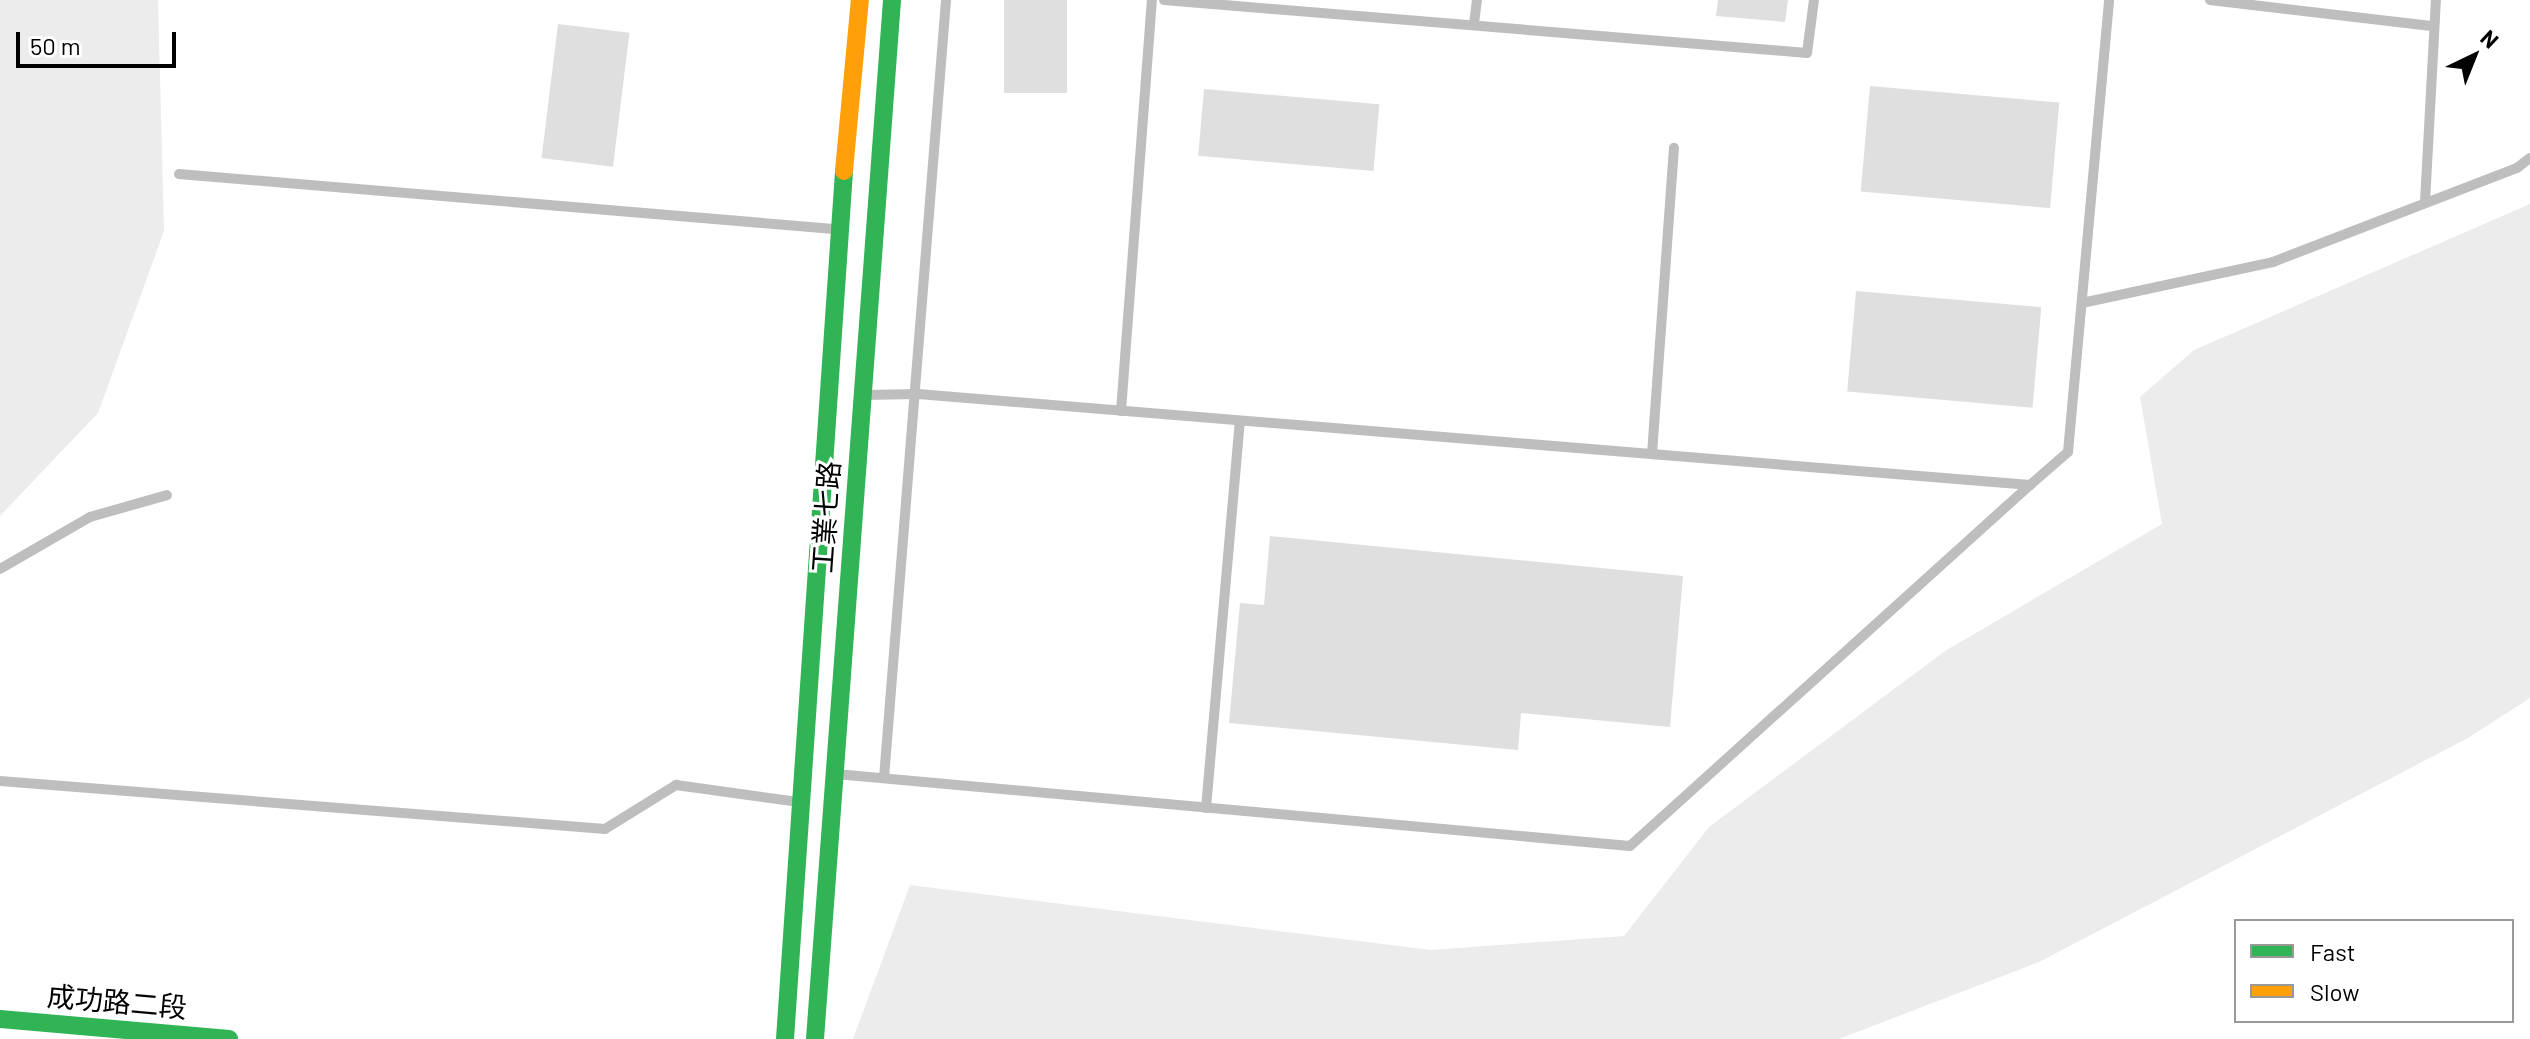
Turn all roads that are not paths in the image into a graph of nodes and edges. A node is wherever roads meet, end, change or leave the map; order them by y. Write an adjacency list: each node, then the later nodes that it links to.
1 (860, 0): 17 (street, 工業七路)
2 (892, 0): 20 (street, 工業七路)
3 (946, 0): 19 (lane)
4 (1152, 0): 21 (lane)
5 (1164, 0): 11 (lane)
6 (1477, 0): 11 (lane)
7 (1814, 0): 11 (lane)
8 (2109, 0): 18 (lane)
9 (2210, 0): 12 (lane)
10 (2436, 0): 12 (lane)
11 (1474, 24)
12 (2433, 26): 16 (lane)
13 (1674, 148): 23 (lane)
14 (2530, 158): 16 (lane)
15 (179, 174): 17 (lane)
16 (2425, 202): 18 (lane)
17 (839, 230): 30 (street, 工業七路)
18 (2082, 303): 24 (lane)
19 (918, 394): 20 (lane); 21 (lane); 28 (lane)
20 (862, 395): 27 (street, 工業七路)
21 (1121, 411): 22 (lane)
22 (1240, 421): 23 (lane); 31 (lane)
23 (1652, 454): 24 (lane)
24 (2030, 485): 31 (lane)
25 (167, 495): 26 (lane)
26 (0, 569)
27 (834, 774): 28 (lane); 35 (street, 工業七路)
28 (884, 778): 31 (lane)
29 (0, 781): 30 (lane)
30 (800, 802): 34 (street, 工業七路)
31 (1206, 808)
32 (0, 1019): 33 (street, 成功路二段)
33 (229, 1039)
34 (785, 1039)
35 (815, 1039)

